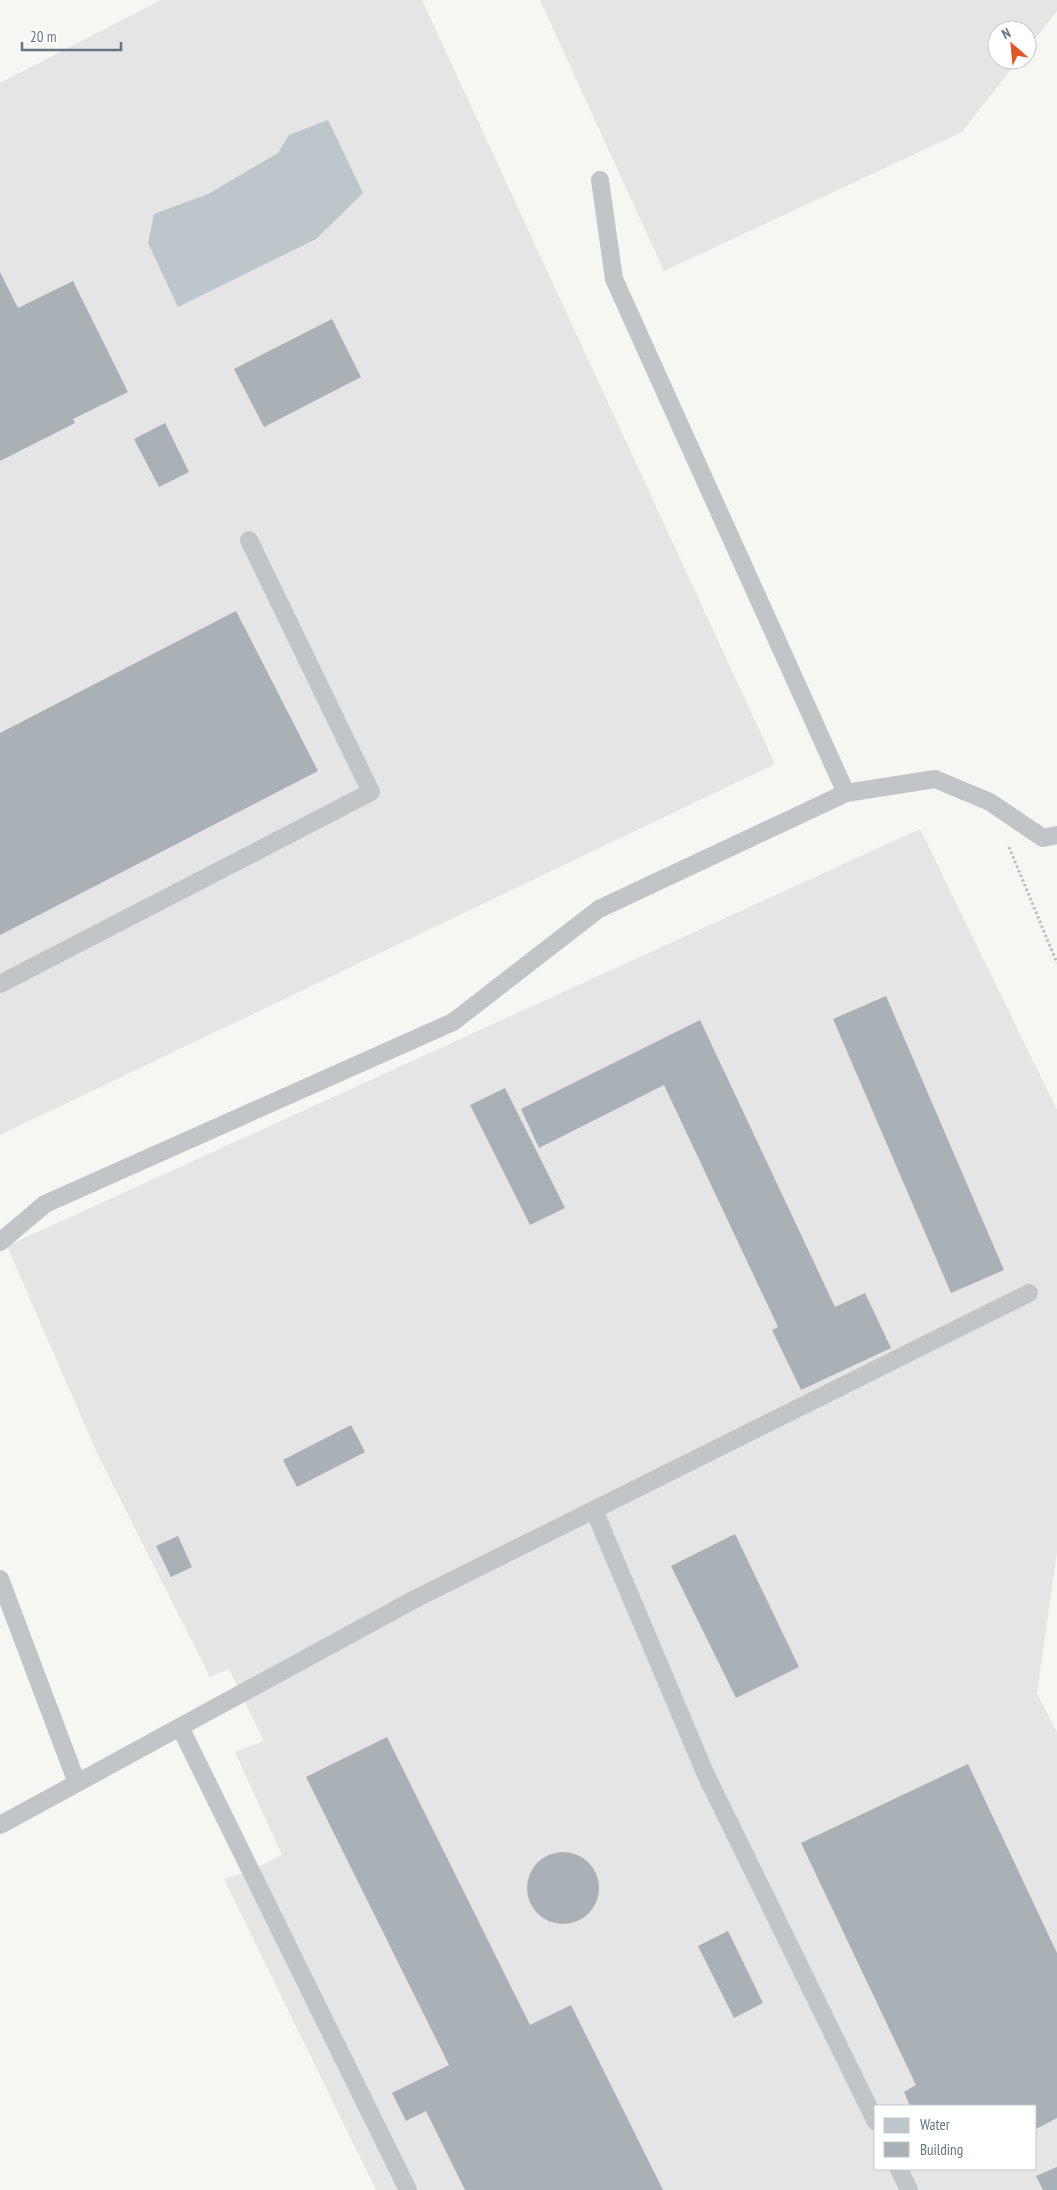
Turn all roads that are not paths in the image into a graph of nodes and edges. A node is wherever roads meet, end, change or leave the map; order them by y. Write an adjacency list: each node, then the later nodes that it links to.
1 (600, 180): 3 (lane)
2 (249, 540): 5 (lane)
3 (846, 793): 4 (lane); 6 (lane)
4 (1057, 835)
5 (0, 984)
6 (0, 1242)
7 (1029, 1293): 8 (lane)
8 (594, 1510): 10 (lane); 13 (lane)
9 (0, 1579): 11 (lane)
10 (180, 1727): 11 (lane); 15 (lane)
11 (77, 1783): 12 (lane)
12 (0, 1825)
13 (874, 2118)
14 (899, 2170): 16 (lane)
15 (408, 2190)
16 (909, 2190)

